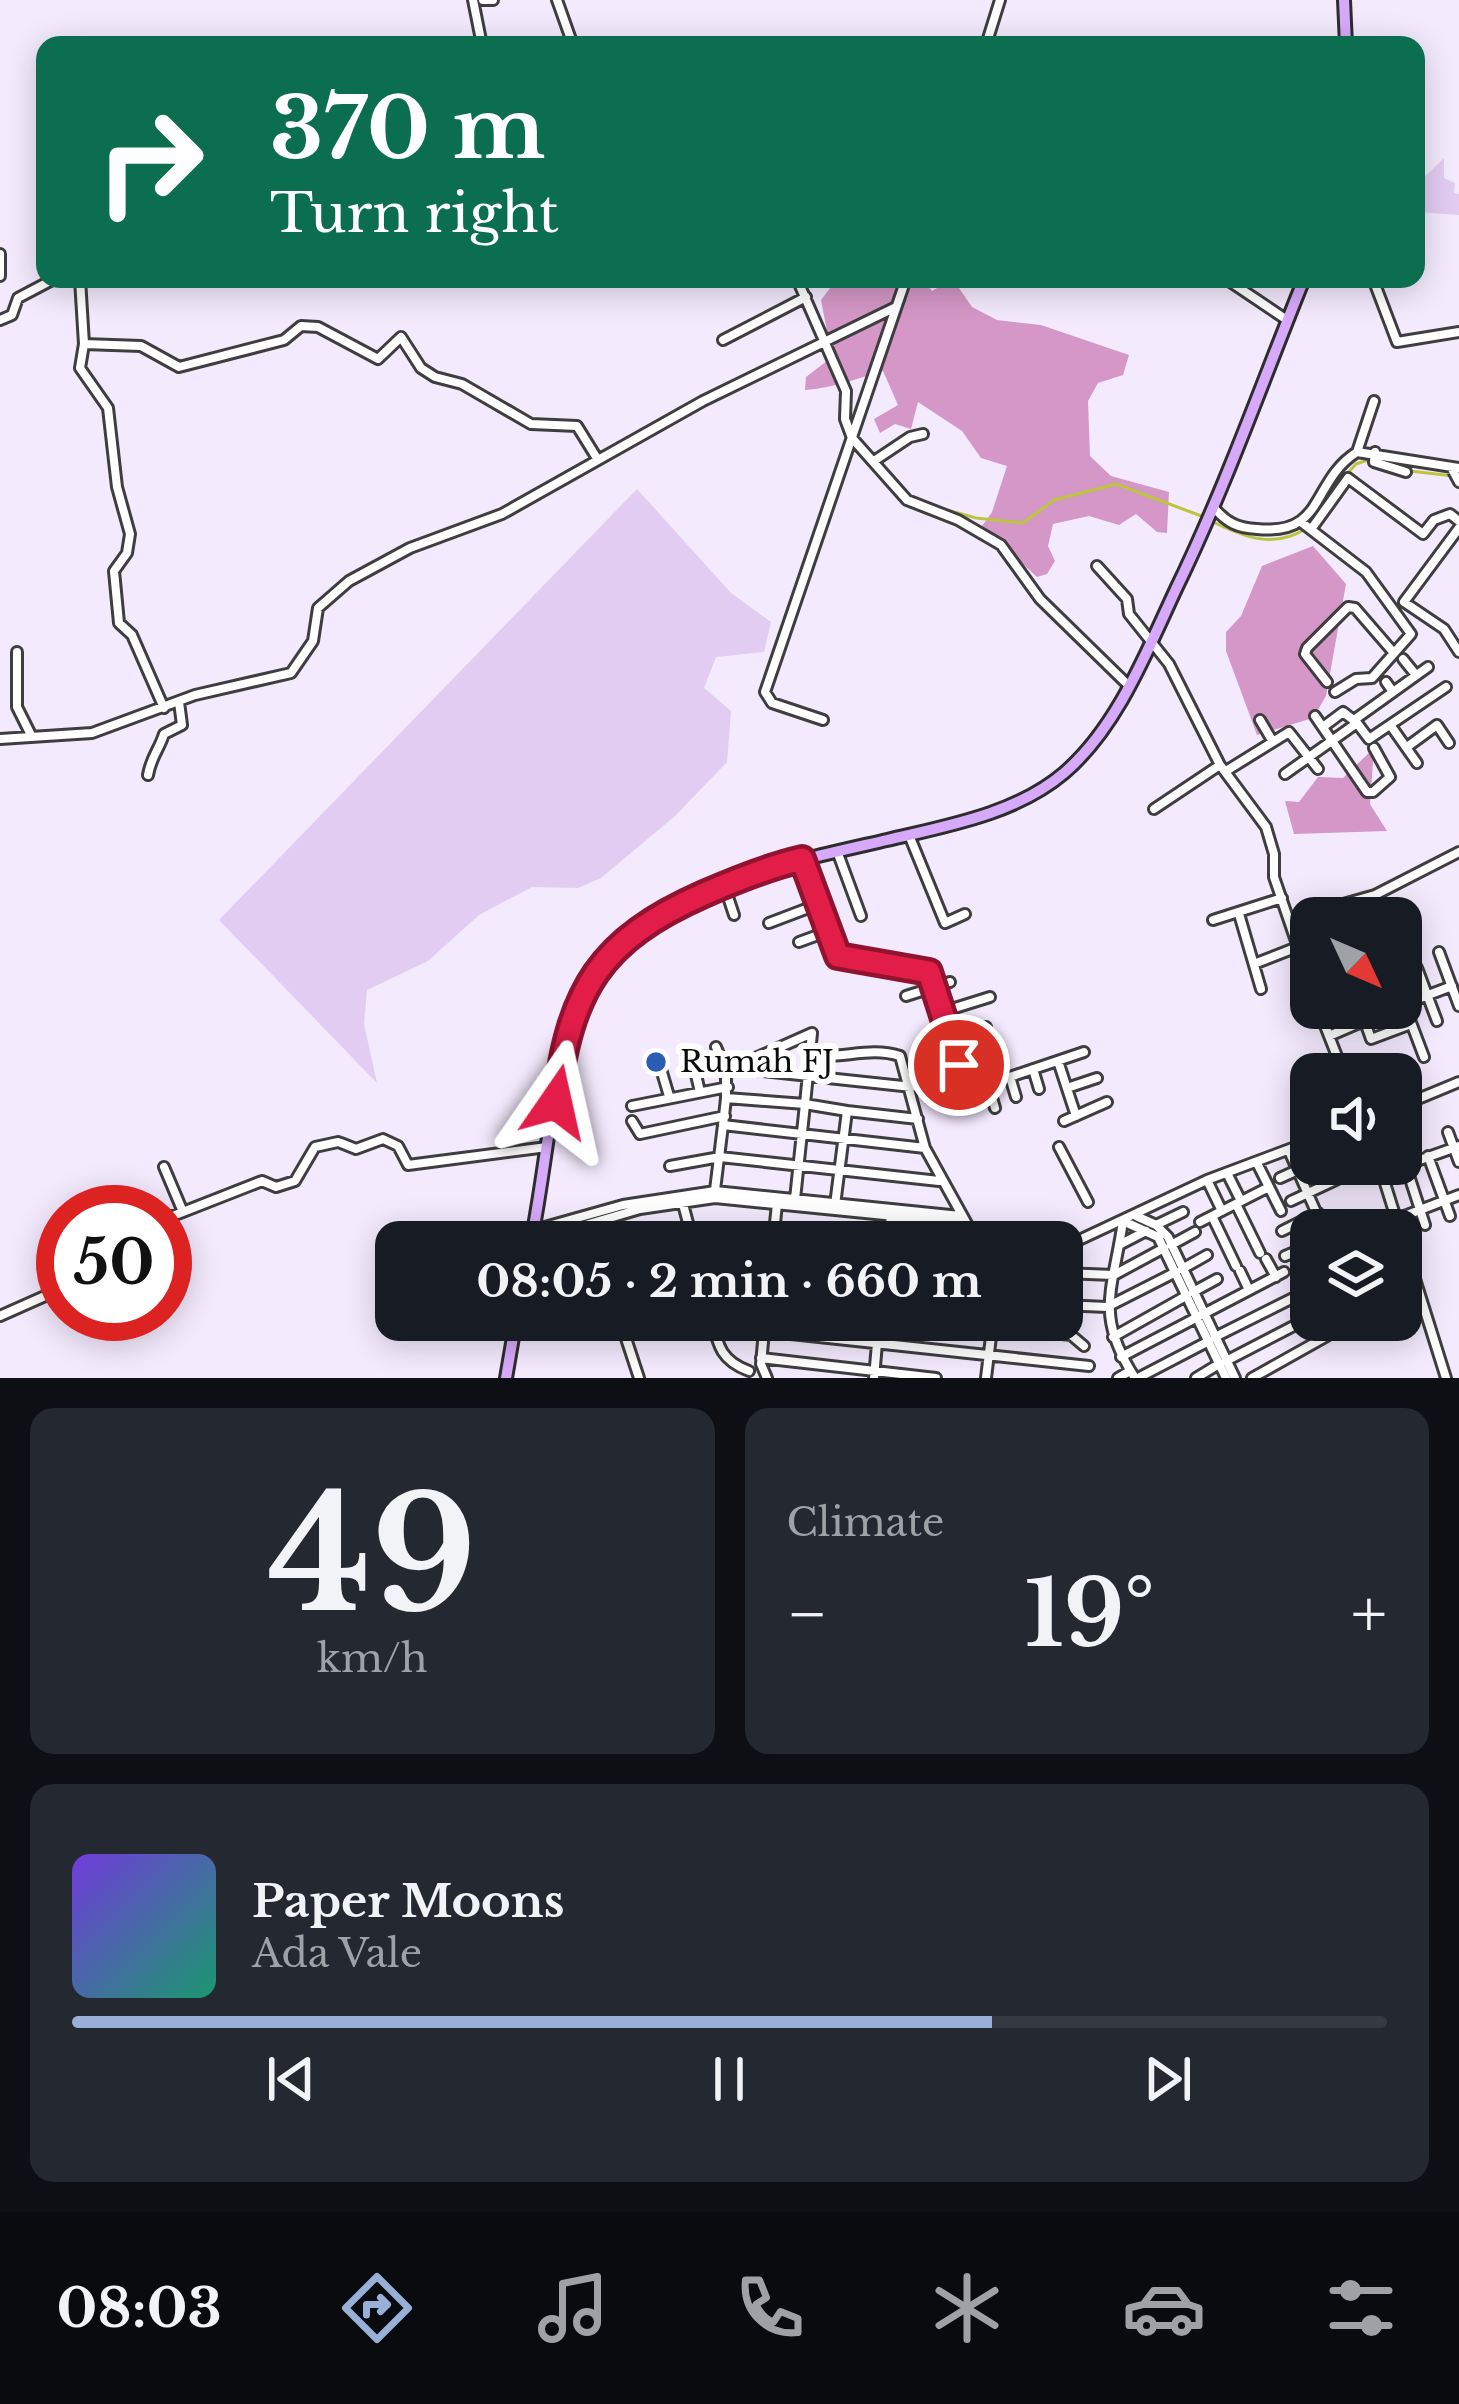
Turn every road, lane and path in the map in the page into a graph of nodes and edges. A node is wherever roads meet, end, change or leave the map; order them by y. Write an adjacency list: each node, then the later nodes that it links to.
1 (473, 0): 7 (street)
2 (483, 0): 3 (street)
3 (493, 0)
4 (557, 0): 8 (street)
5 (1000, 0): 9 (street)
6 (1345, 0): 10 (main road)
7 (480, 36)
8 (569, 36)
9 (989, 36)
10 (1346, 36)
11 (0, 254): 12 (street)
12 (0, 276)
13 (37, 288): 22 (street)
14 (81, 288): 27 (street)
15 (802, 288): 20 (street)
16 (903, 288): 21 (street)
17 (1239, 288): 23 (street)
18 (1300, 288): 23 (main road)
19 (1376, 288): 24 (street)
20 (806, 297): 25 (street); 26 (street)
21 (896, 308): 26 (street); 30 (street)
22 (0, 320)
23 (1287, 320): 37 (main road)
24 (1459, 332)
25 (723, 340)
26 (826, 343): 30 (street); 33 (street)
27 (84, 344): 33 (street); 55 (street)
28 (1374, 401): 31 (street)
29 (923, 434): 34 (street)
30 (852, 438): 34 (street); 58 (street)
31 (1357, 452): 32 (street); 38 (street)
32 (1374, 456): 35 (street); 36 (street)
33 (598, 460): 54 (street)
34 (874, 460): 50 (street)
35 (1406, 472)
36 (1455, 473)
37 (1214, 512): 38 (street); 41 (main road)
38 (1306, 524): 39 (street); 43 (street)
39 (1459, 524): 44 (street)
40 (1097, 566): 41 (street)
41 (1153, 641): 50 (main road); 71 (street)
42 (17, 652): 62 (street)
43 (1393, 652): 48 (street); 52 (street)
44 (1459, 652)
45 (1403, 659): 47 (street)
46 (1428, 667): 47 (street)
47 (1416, 675): 53 (street)
48 (1327, 682)
49 (1386, 682): 53 (street)
50 (1128, 685): 76 (main road)
51 (1445, 687): 60 (street)
52 (1335, 692)
53 (1393, 692): 59 (street)
54 (179, 702): 55 (street); 74 (street)
55 (164, 708): 62 (street)
56 (1315, 716): 61 (street)
57 (1260, 719): 65 (street)
58 (823, 720)
59 (1356, 721): 61 (street); 64 (street); 67 (street)
60 (1391, 726): 67 (street); 68 (street)
61 (1323, 728): 64 (street)
62 (31, 735): 63 (street)
63 (0, 739)
64 (1332, 739): 67 (street); 69 (street)
65 (1273, 742): 69 (street); 71 (street)
66 (1449, 742): 68 (street)
67 (1372, 744)
68 (1407, 746): 70 (street)
69 (1311, 758): 72 (street); 73 (street)
70 (1417, 763)
71 (1223, 768): 75 (street); 82 (street)
72 (1318, 769)
73 (1285, 774)
74 (148, 775)
75 (1154, 809)
76 (909, 835): 77 (main road); 84 (street)
77 (837, 851): 79 (main road); 87 (street)
78 (1459, 852): 81 (street)
79 (802, 859): 80 (main road); 83 (street)
80 (724, 885): 86 (street); 157 (main road)
81 (1368, 897)
82 (1282, 898): 85 (street); 88 (street)
83 (819, 904): 90 (street); 91 (street)
84 (965, 914)
85 (1239, 914): 89 (street); 95 (street)
86 (734, 915)
87 (861, 916)
88 (1290, 919)
89 (1213, 920)
90 (769, 923)
91 (829, 931): 92 (street); 100 (street)
92 (799, 942)
93 (1290, 950): 95 (street)
94 (1439, 952): 97 (street)
95 (1254, 964): 101 (street)
96 (1459, 965): 97 (street)
97 (1446, 970): 105 (street)
98 (950, 982): 100 (street)
99 (1422, 982): 102 (street)
100 (934, 987): 103 (street); 107 (street)
101 (1261, 989)
102 (1427, 995): 104 (street); 105 (street); 108 (street)
103 (907, 996)
104 (1422, 996)
105 (1456, 996)
106 (990, 997): 107 (street)
107 (942, 1012): 116 (street)
108 (1437, 1022)
109 (986, 1027): 116 (street)
110 (1326, 1029): 115 (street)
111 (1343, 1029): 115 (street)
112 (1368, 1029): 113 (street)
113 (1398, 1029)
114 (1414, 1029): 123 (street)
115 (1329, 1036): 120 (street)
116 (952, 1041): 122 (street); 126 (street)
117 (716, 1047): 129 (street)
118 (1084, 1052): 124 (street)
119 (994, 1053): 126 (street)
120 (1336, 1053)
121 (810, 1055): 129 (street); 130 (street); 135 (street)
122 (917, 1056)
123 (1424, 1057)
124 (1058, 1060): 128 (street); 136 (street)
125 (693, 1062): 138 (street)
126 (959, 1065): 134 (street)
127 (661, 1069): 140 (street)
128 (1033, 1069): 131 (street); 137 (street)
129 (729, 1070): 130 (street); 139 (street)
130 (808, 1073): 135 (street); 144 (street)
131 (1010, 1077): 134 (street); 141 (street)
132 (1097, 1078): 136 (street)
133 (1459, 1082): 142 (street)
134 (988, 1084): 146 (street)
135 (911, 1087): 149 (street)
136 (1067, 1088): 148 (street)
137 (1039, 1089)
138 (700, 1092): 139 (street); 140 (street)
139 (727, 1092): 144 (street); 150 (street)
140 (669, 1097): 145 (street)
141 (1016, 1097)
142 (1422, 1097)
143 (1107, 1102): 148 (street)
144 (805, 1104): 147 (street); 154 (street)
145 (632, 1106)
146 (995, 1108)
147 (847, 1111): 149 (street); 155 (street)
148 (1076, 1116): 152 (street)
149 (918, 1119): 160 (street)
150 (724, 1120): 151 (street); 154 (street); 163 (street)
151 (632, 1121)
152 (1064, 1121)
153 (1448, 1132): 159 (street)
154 (800, 1133): 155 (street); 169 (street)
155 (842, 1138): 160 (street); 170 (street)
156 (1426, 1140): 162 (street)
157 (548, 1147): 191 (street); 203 (main road)
158 (1059, 1147): 186 (street)
159 (1456, 1147): 162 (street); 165 (street)
160 (925, 1148): 175 (street)
161 (1289, 1151): 166 (street)
162 (1430, 1155): 164 (street); 187 (street)
163 (720, 1157): 167 (street); 169 (street); 181 (street)
164 (1422, 1158)
165 (1459, 1162)
166 (1257, 1163): 171 (street); 179 (street)
167 (670, 1166)
168 (164, 1167): 176 (street)
169 (799, 1167): 170 (street); 183 (street)
170 (838, 1171): 175 (street); 190 (street)
171 (1227, 1173): 174 (street); 188 (street)
172 (1290, 1174): 173 (street)
173 (1280, 1178)
174 (1207, 1180): 195 (street); 198 (street)
175 (940, 1181): 202 (street)
176 (172, 1185)
177 (1305, 1185): 180 (street)
178 (1325, 1185): 180 (street)
179 (1269, 1187): 188 (street); 196 (street)
180 (1308, 1193): 185 (street); 192 (street)
181 (715, 1194): 184 (street); 189 (street); 204 (street)
182 (1459, 1196): 187 (street)
183 (795, 1199): 184 (street); 190 (street)
184 (777, 1200): 190 (street); 207 (street)
185 (1291, 1201)
186 (1088, 1202)
187 (1444, 1202): 193 (street); 201 (street)
188 (1239, 1203): 195 (street); 225 (street)
189 (683, 1204): 205 (street); 206 (street)
190 (836, 1207): 197 (street)
191 (192, 1208)
192 (1316, 1209)
193 (1422, 1209)
194 (1183, 1211): 210 (street)
195 (1222, 1211): 199 (street)
196 (1281, 1211)
197 (892, 1213): 202 (street); 208 (street)
198 (1135, 1215): 209 (street); 210 (street)
199 (1212, 1216): 217 (street); 225 (street)
200 (1422, 1216): 211 (street)
201 (1450, 1216)
202 (963, 1220)
203 (534, 1221)
204 (578, 1221)
205 (595, 1221)
206 (687, 1221)
207 (775, 1221)
208 (891, 1221)
209 (1123, 1222): 215 (street); 216 (street); 217 (street)
210 (1156, 1225): 217 (street)
211 (1425, 1225)
212 (1290, 1227): 213 (street)
213 (1282, 1231)
214 (1146, 1232): 216 (street)
215 (1083, 1239)
216 (1120, 1245): 223 (street)
217 (1167, 1247): 221 (street); 223 (street)
218 (1290, 1254): 220 (street)
219 (1207, 1255): 221 (street)
220 (1285, 1256)
221 (1179, 1270): 226 (street); 231 (street)
222 (1083, 1274): 223 (street)
223 (1114, 1275): 231 (street)
224 (1217, 1279): 226 (street)
225 (1249, 1290): 233 (street)
226 (1190, 1294): 233 (street); 235 (street)
227 (1422, 1298): 266 (street)
228 (36, 1300): 232 (street)
229 (1290, 1300): 236 (street)
230 (1083, 1305): 231 (street)
231 (1107, 1306): 235 (street)
232 (0, 1316)
233 (1201, 1316): 236 (street); 248 (street)
234 (1290, 1328): 250 (street)
235 (1113, 1337): 248 (street)
236 (1212, 1339): 250 (street); 254 (street)
237 (512, 1341): 255 (main road)
238 (627, 1341): 256 (street)
239 (717, 1341): 252 (street)
240 (763, 1341): 249 (street)
241 (871, 1341): 245 (street)
242 (991, 1341): 247 (street)
243 (1078, 1341): 246 (street)
244 (1318, 1341): 265 (street)
245 (878, 1342): 247 (street); 253 (street)
246 (1084, 1346)
247 (989, 1355): 251 (street); 260 (street)
248 (1121, 1357): 254 (street)
249 (761, 1361): 252 (street); 253 (street); 258 (street)
250 (1223, 1362): 262 (street); 263 (street); 264 (street)
251 (1089, 1366)
252 (749, 1371): 257 (street)
253 (874, 1375): 259 (street)
254 (1134, 1376): 261 (street)
255 (506, 1378)
256 (639, 1378)
257 (731, 1378)
258 (767, 1378)
259 (937, 1378)
260 (986, 1378)
261 (1118, 1378)
262 (1196, 1378)
263 (1226, 1378)
264 (1235, 1378)
265 (1252, 1378)
266 (1446, 1378)

